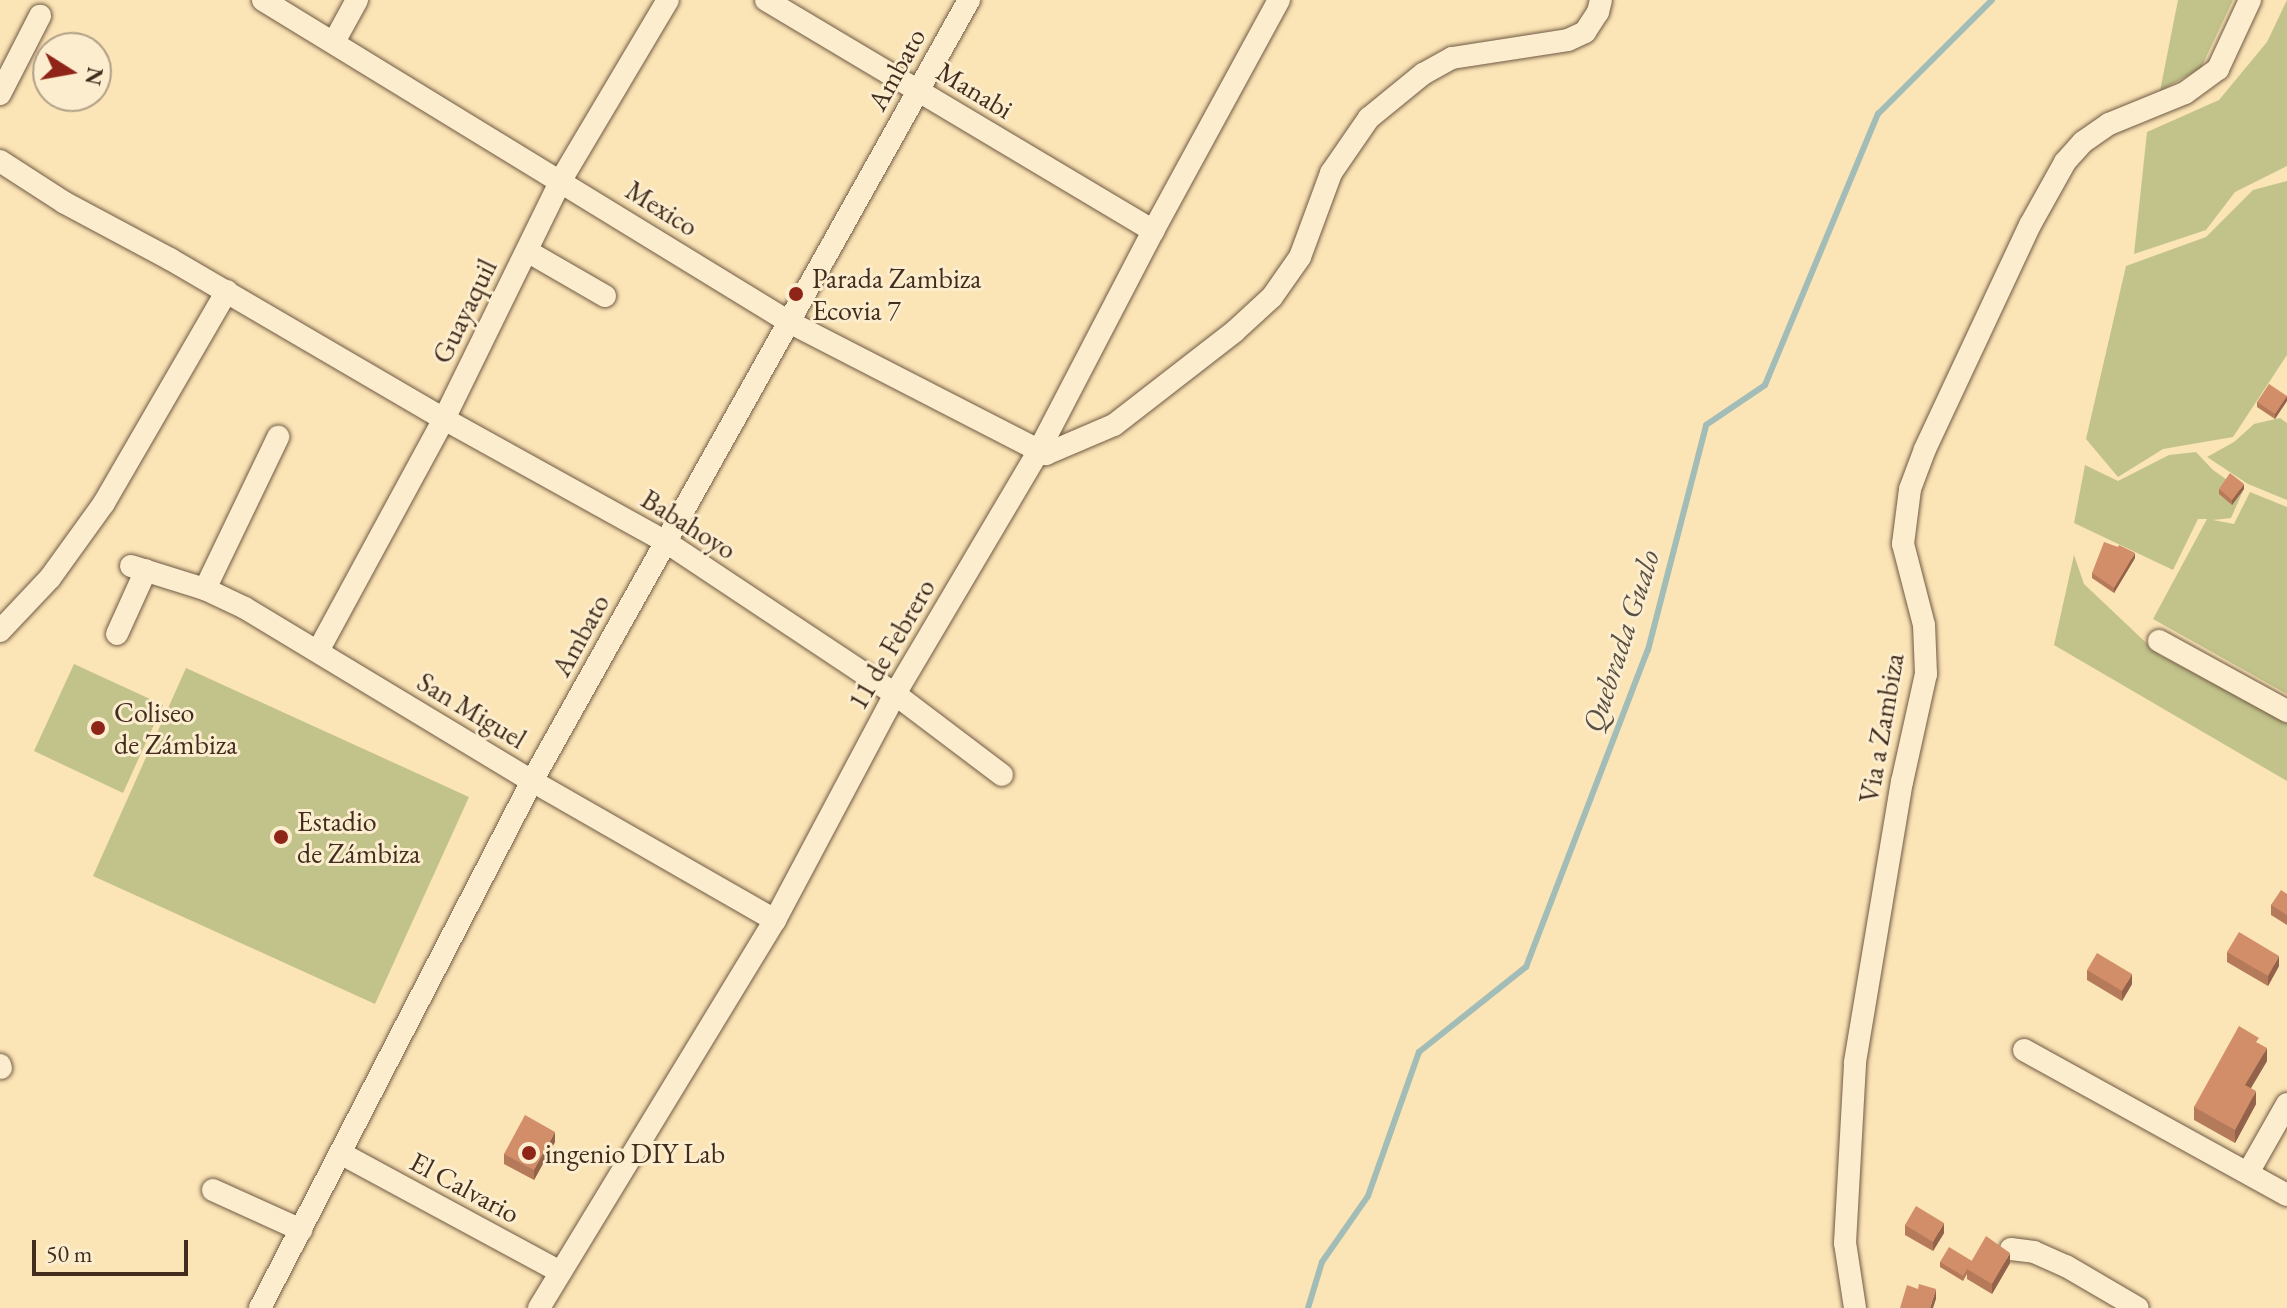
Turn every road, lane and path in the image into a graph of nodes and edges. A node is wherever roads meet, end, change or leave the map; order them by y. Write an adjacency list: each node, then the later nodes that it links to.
1 (263, 0): 10 (street, Mexico)
2 (357, 0): 10 (street)
3 (668, 0): 14 (street, Guayaquil)
4 (766, 0): 11 (street, Manabi)
5 (969, 0): 11 (street, Ambato)
6 (1279, 0): 15 (street, 11 de Febrero)
7 (1601, 0): 22 (street)
8 (2250, 0): 45 (street, Via a Zambiza)
9 (40, 16): 12 (street)
10 (334, 42): 14 (street, Mexico)
11 (918, 91): 15 (street, Manabi); 19 (street, Ambato)
12 (0, 94)
13 (0, 161): 17 (street, Babahoyo)
14 (561, 180): 16 (street, Guayaquil); 19 (street, Mexico)
15 (1153, 231): 22 (street, 11 de Febrero)
16 (527, 251): 18 (street); 20 (street, Guayaquil)
17 (227, 291): 20 (street, Babahoyo); 25 (street)
18 (605, 296)
19 (789, 322): 22 (street, Mexico); 23 (street, Ambato)
20 (444, 419): 23 (street, Babahoyo); 28 (street, Guayaquil)
21 (278, 437): 24 (street)
22 (1038, 452): 29 (street, 11 de Febrero)
23 (666, 542): 29 (street, Babahoyo); 32 (street, Ambato)
24 (205, 589): 26 (street, San Miguel); 28 (street, San Miguel)
25 (0, 631)
26 (117, 634)
27 (2159, 641): 30 (street)
28 (318, 651): 32 (street, San Miguel)
29 (895, 694): 31 (street, Babahoyo); 33 (street, 11 de Febrero)
30 (2287, 711)
31 (1002, 775)
32 (532, 781): 33 (street, San Miguel); 36 (street, Ambato)
33 (775, 920): 42 (street, 11 de Febrero)
34 (2024, 1050): 37 (street)
35 (2287, 1104): 37 (street)
36 (342, 1154): 40 (street, Ambato); 42 (street, El Calvario)
37 (2249, 1171): 39 (street)
38 (213, 1190): 40 (street)
39 (2287, 1195)
40 (301, 1230): 43 (street, Ambato)
41 (2011, 1249): 46 (street)
42 (560, 1272): 44 (street, 11 de Febrero)
43 (260, 1308)
44 (539, 1308)
45 (1855, 1308)
46 (2138, 1308)

